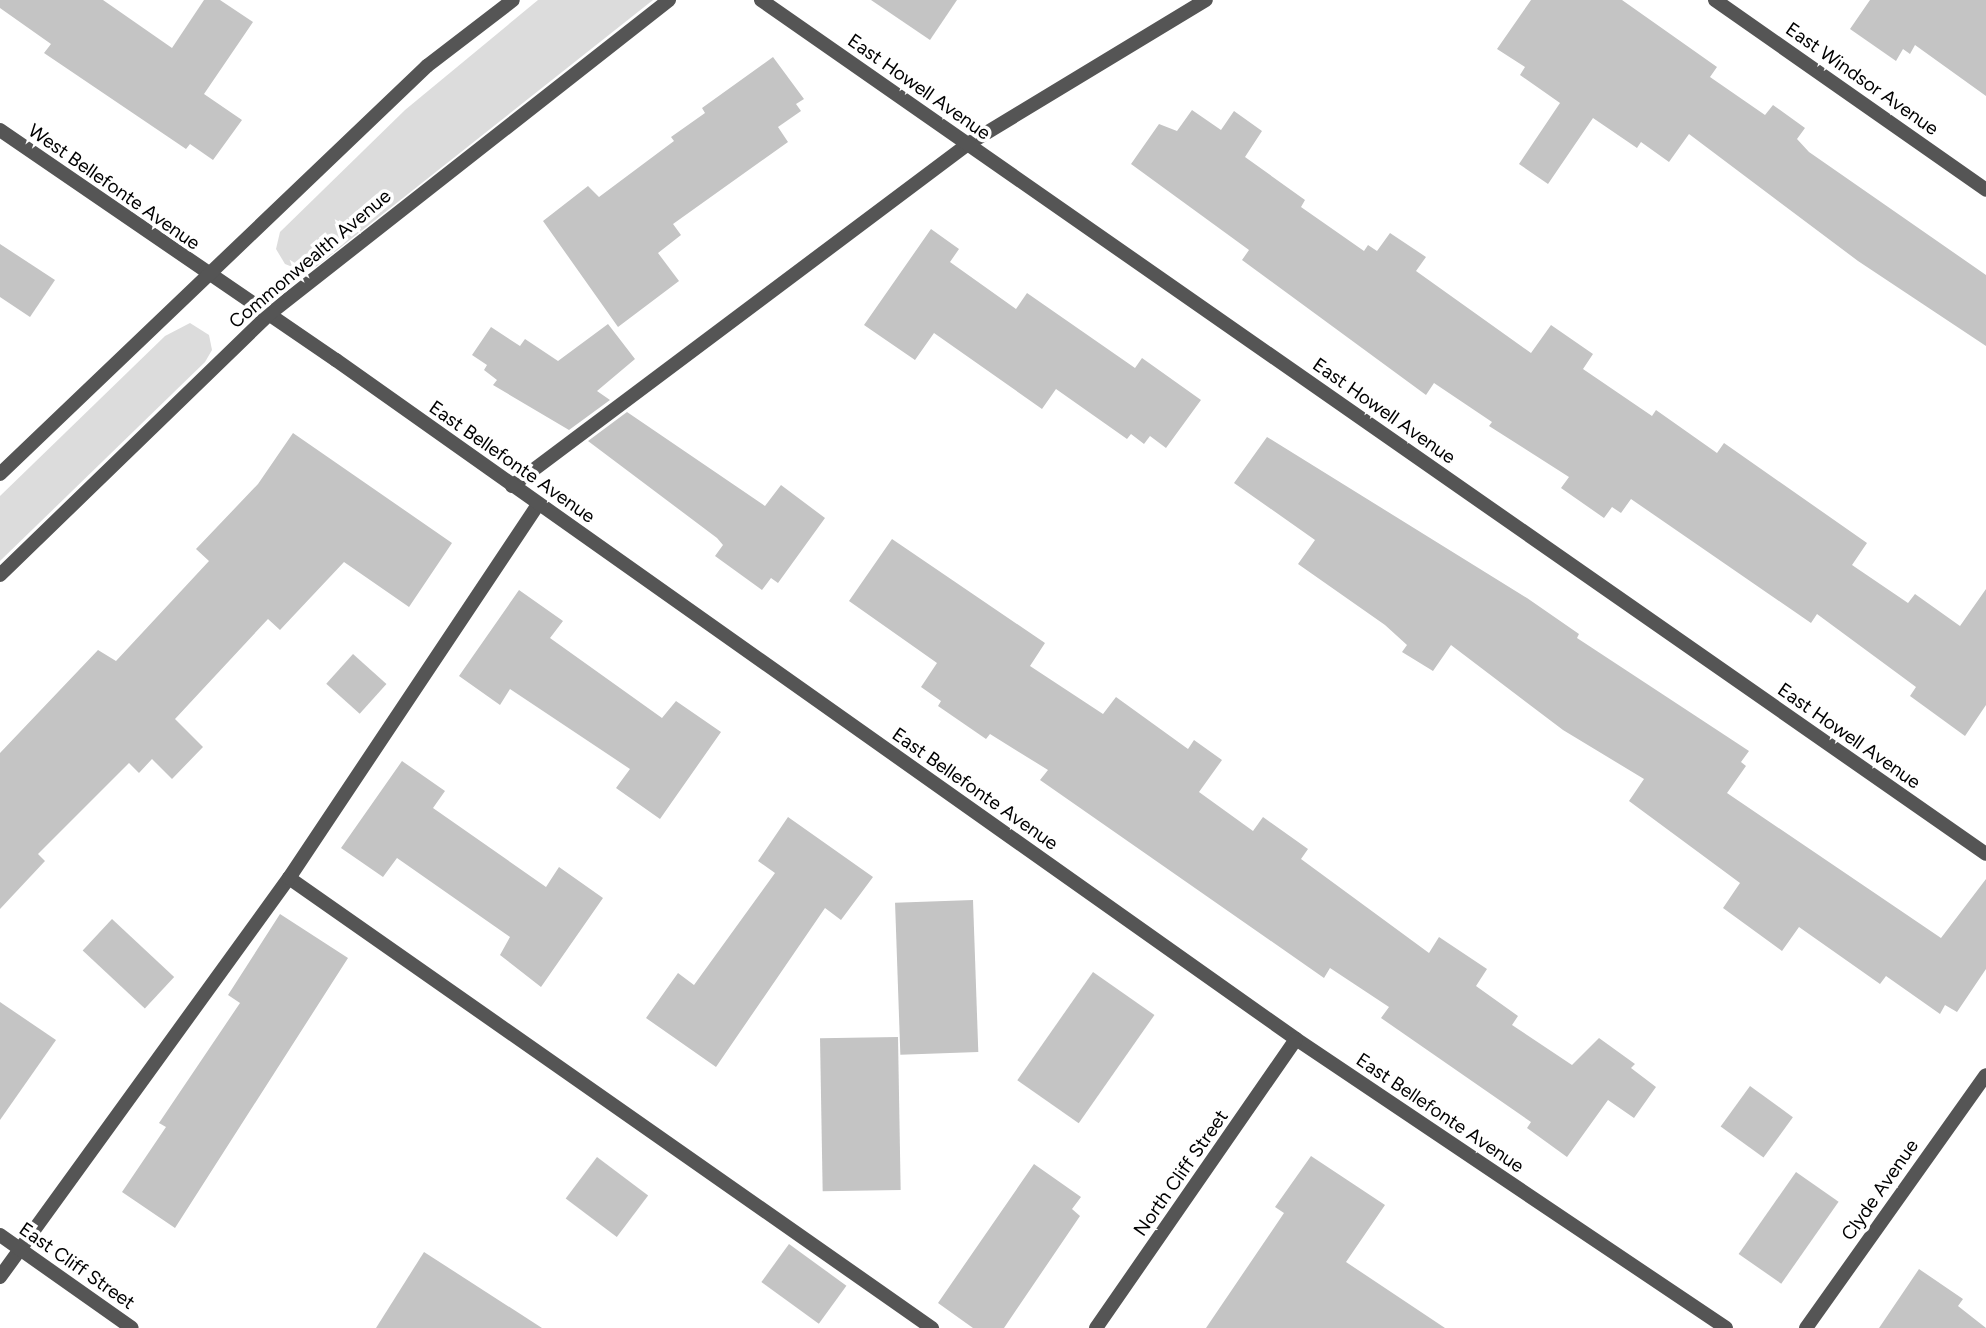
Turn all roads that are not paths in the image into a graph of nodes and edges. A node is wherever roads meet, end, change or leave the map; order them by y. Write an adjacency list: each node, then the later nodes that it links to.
1 (513, 0): 9 (street)
2 (669, 0): 10 (street, Commonwealth Avenue)
3 (761, 0): 7 (street, East Howell Avenue)
4 (1206, 0): 7 (street)
5 (1715, 0): 8 (street, East Windsor Avenue)
6 (0, 130): 9 (street, West Bellefonte Avenue)
7 (968, 144): 12 (street); 15 (street, East Howell Avenue)
8 (1986, 190)
9 (206, 275): 10 (street, East Bellefonte Avenue); 11 (street)
10 (268, 315): 12 (street, East Bellefonte Avenue); 14 (street, Commonwealth Avenue)
11 (0, 474)
12 (512, 486): 13 (street, East Bellefonte Avenue)
13 (538, 505): 16 (street); 17 (street, East Bellefonte Avenue)
14 (0, 575)
15 (1986, 855)
16 (289, 878): 20 (street); 23 (street)
17 (1296, 1039): 24 (street, North Cliff Street); 25 (street, East Bellefonte Avenue)
18 (1986, 1075): 26 (street, Clyde Avenue)
19 (0, 1235): 20 (street, East Cliff Street)
20 (22, 1250): 21 (street); 22 (street, East Cliff Street)
21 (0, 1278)
22 (132, 1328)
23 (932, 1328)
24 (1096, 1328)
25 (1726, 1328)
26 (1806, 1328)

